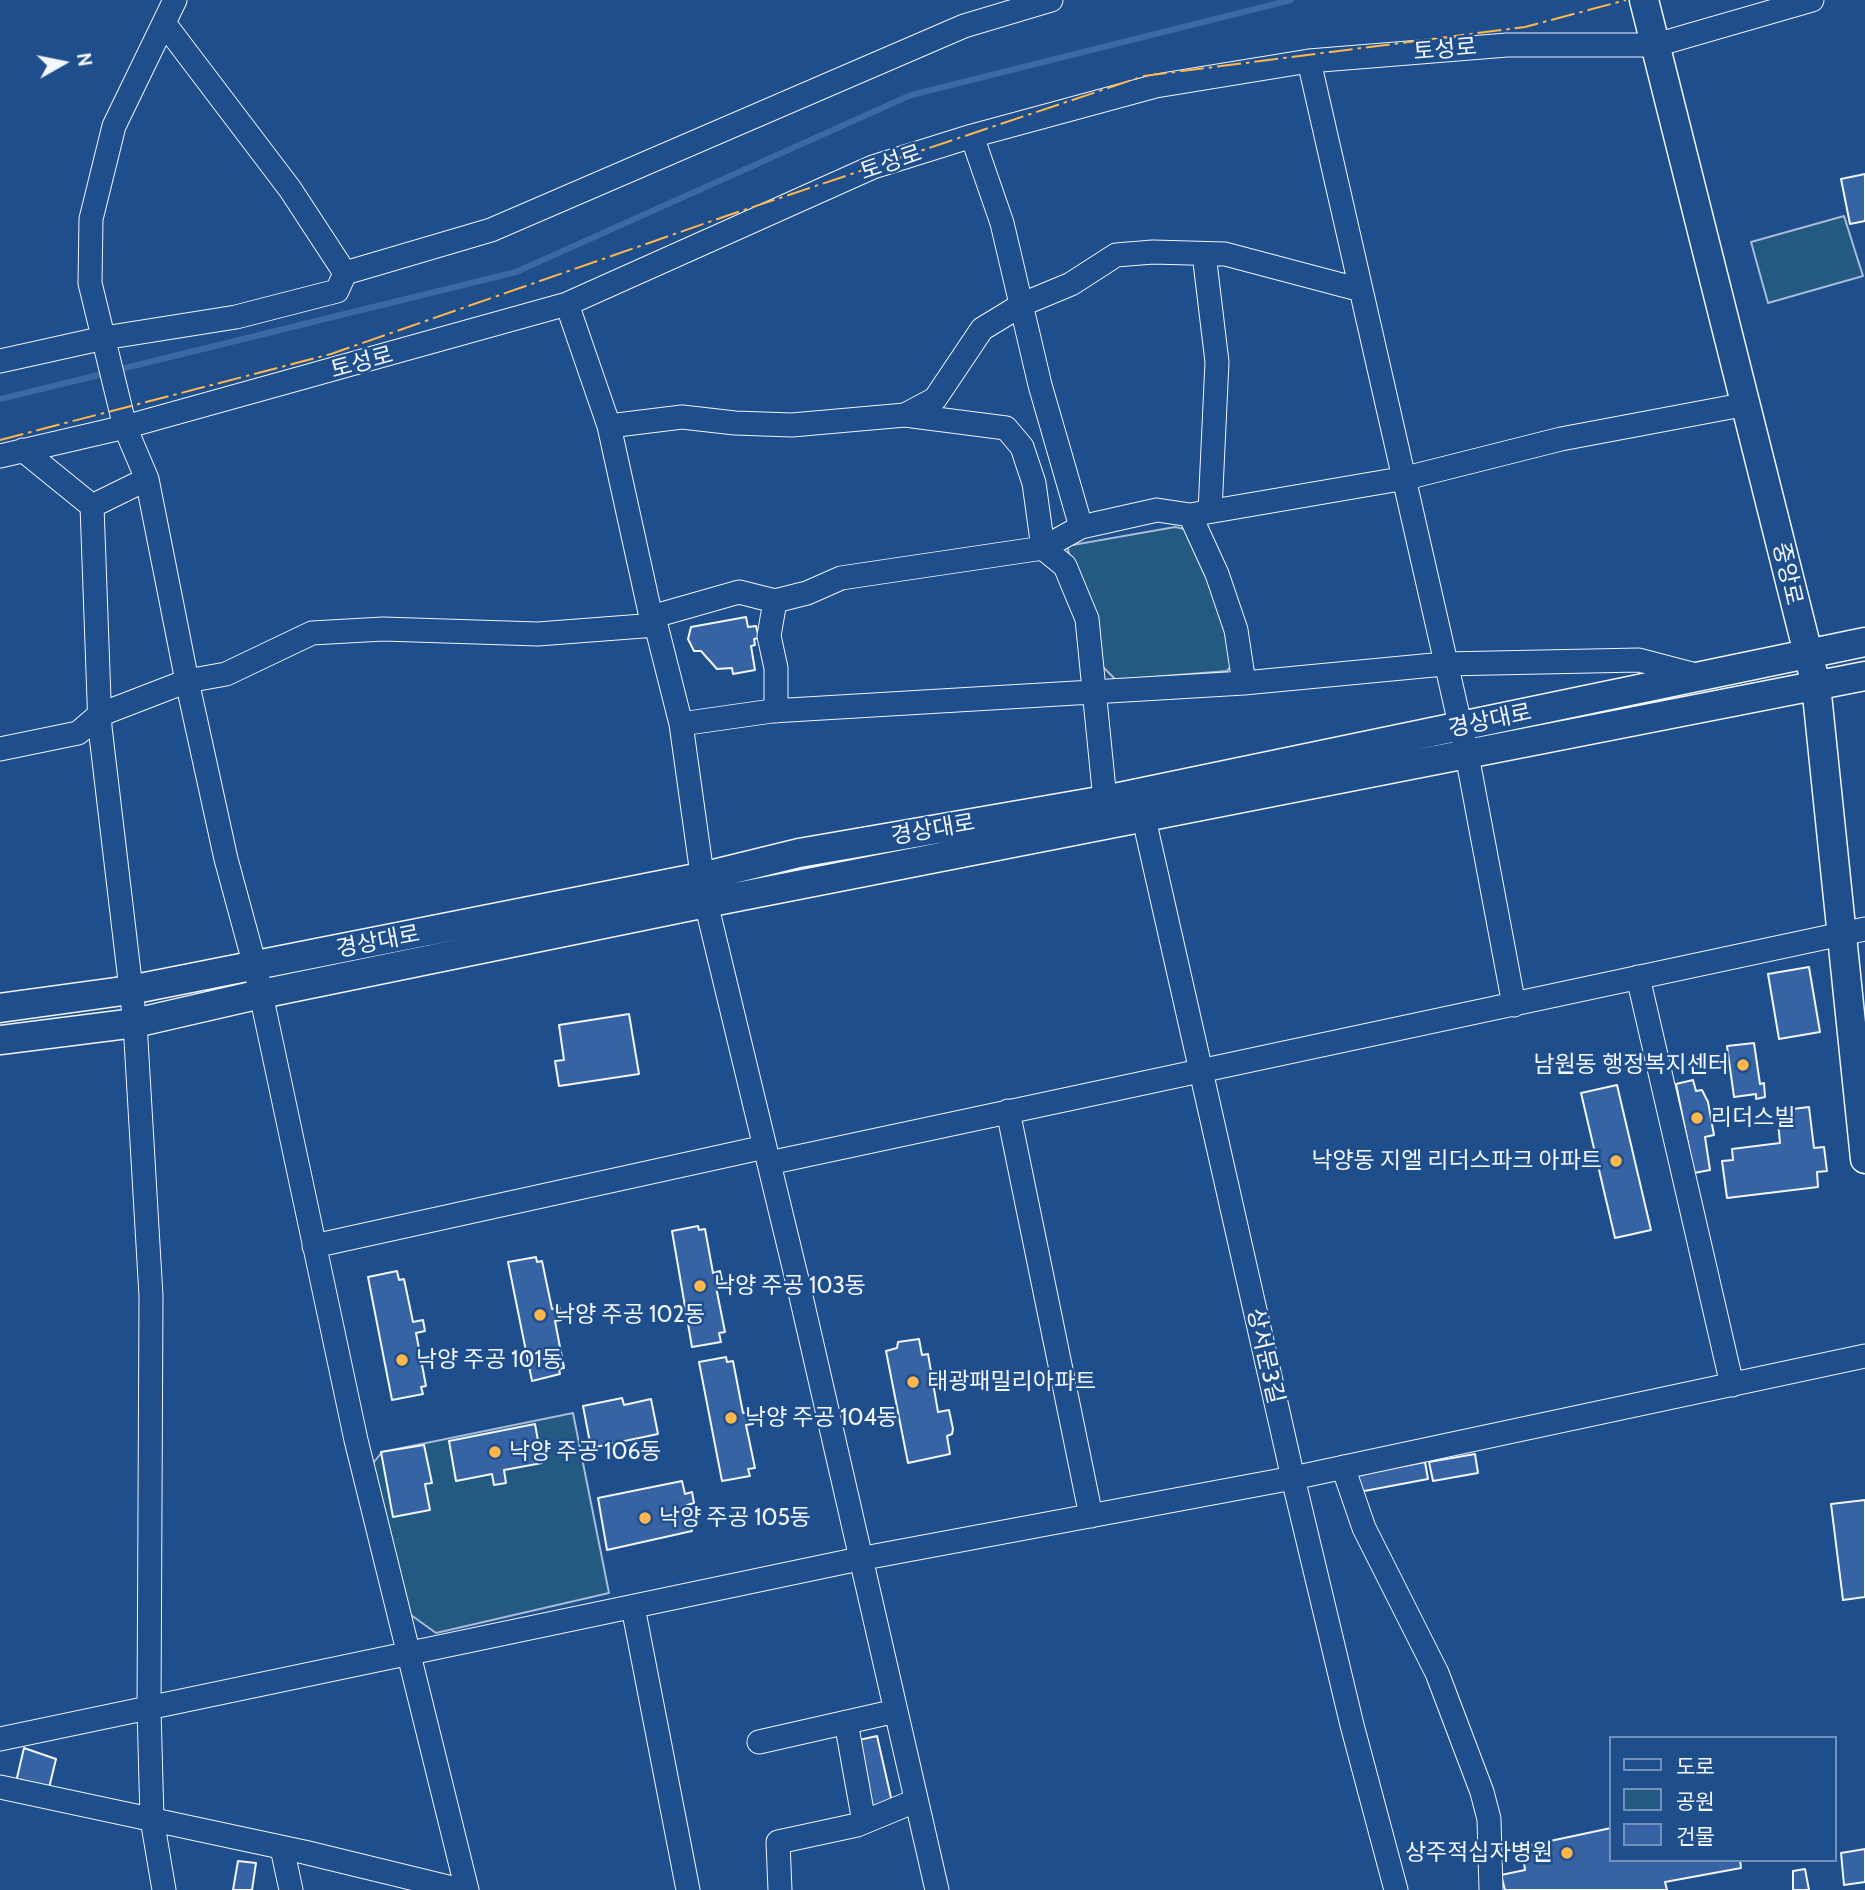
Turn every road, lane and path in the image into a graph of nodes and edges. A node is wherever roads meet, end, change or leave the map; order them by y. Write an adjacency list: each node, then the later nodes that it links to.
1 (175, 0): 5 (street)
2 (1052, 0): 10 (street)
3 (1643, 0): 6 (main road, 중앙로)
4 (1812, 0): 6 (street, 토성로)
5 (164, 23): 10 (street); 14 (street)
6 (1656, 45): 7 (street, 토성로); 16 (main road, 중앙로)
7 (1309, 61): 8 (street, 토성로); 11 (street)
8 (972, 136): 12 (street, 토성로); 13 (street)
9 (1204, 254): 11 (street); 13 (street); 25 (street)
10 (345, 273): 14 (street)
11 (1360, 290): 22 (street)
12 (567, 303): 18 (street, 토성로); 19 (street)
13 (1023, 304): 17 (street); 26 (street)
14 (104, 338): 15 (street); 18 (street)
15 (0, 361)
16 (1746, 404): 22 (street); 31 (main road, 중앙로)
17 (905, 415): 19 (street); 27 (street)
18 (124, 421): 20 (street, 토성로); 23 (street)
19 (609, 426): 29 (street)
20 (23, 450): 21 (street, 토성로); 24 (street)
21 (0, 456)
22 (1406, 478): 25 (street); 32 (street)
23 (147, 479): 24 (street); 35 (street)
24 (92, 506): 40 (street)
25 (1200, 513): 26 (street); 36 (street)
26 (1081, 527): 27 (street)
27 (1043, 548): 28 (street); 38 (street)
28 (775, 601): 29 (street); 39 (street)
29 (653, 621): 35 (street); 41 (street)
30 (1865, 642): 31 (main road, 경상대로)
31 (1806, 653): 33 (main road, 경상대로); 37 (main road, 중앙로)
32 (1444, 664): 33 (street); 36 (street); 42 (street)
33 (1701, 676): 42 (main road, 경상대로)
34 (1865, 676): 37 (main road, 경상대로)
35 (187, 681): 40 (street); 49 (street)
36 (1244, 683): 38 (street)
37 (1816, 685): 44 (main road, 경상대로); 48 (main road, 중앙로)
38 (1096, 692): 39 (street); 45 (street)
39 (776, 711): 41 (street)
40 (99, 715): 43 (street); 51 (street)
41 (681, 724): 47 (street)
42 (1460, 728): 44 (street); 45 (main road, 경상대로)
43 (0, 749)
44 (1467, 755): 46 (main road, 경상대로); 53 (street)
45 (1105, 800): 47 (main road, 경상대로)
46 (1144, 819): 47 (main road, 경상대로); 57 (street, 상서문3길)
47 (704, 890): 49 (main road, 경상대로); 52 (main road, 경상대로); 59 (street)
48 (1853, 932): 50 (street); 60 (main road, 중앙로)
49 (255, 966): 51 (main road, 경상대로); 52 (street)
50 (1638, 977): 53 (street); 63 (street)
51 (130, 990): 54 (main road, 경상대로); 55 (street)
52 (261, 994): 55 (main road, 경상대로); 61 (street)
53 (1514, 1005): 57 (street)
54 (0, 1008)
55 (135, 1023): 56 (main road, 경상대로); 70 (street)
56 (0, 1040)
57 (1201, 1068): 58 (street); 65 (street, 상서문3길)
58 (1008, 1111): 59 (street); 66 (street)
59 (767, 1155): 61 (street); 67 (street)
60 (1865, 1159)
61 (314, 1246): 69 (street)
62 (1865, 1356): 63 (street)
63 (1732, 1385): 64 (street)
64 (1343, 1467): 65 (street); 88 (street)
65 (1293, 1478): 66 (street); 87 (street, 상서문3길)
66 (1091, 1516): 67 (street)
67 (859, 1559): 68 (street); 71 (street)
68 (633, 1607): 69 (street); 84 (street)
69 (407, 1654): 70 (street); 83 (street)
70 (149, 1709): 73 (street); 77 (street)
71 (896, 1711): 72 (street); 76 (street)
72 (846, 1723): 74 (street); 78 (street)
73 (0, 1739)
74 (759, 1742)
75 (0, 1787): 77 (street)
76 (915, 1801): 78 (street); 86 (street)
77 (152, 1819): 79 (street); 80 (street)
78 (864, 1822): 85 (street)
79 (282, 1848): 81 (street); 82 (street)
80 (164, 1890)
81 (291, 1890)
82 (460, 1890)
83 (467, 1890)
84 (688, 1890)
85 (780, 1890)
86 (937, 1890)
87 (1396, 1890)
88 (1491, 1890)

